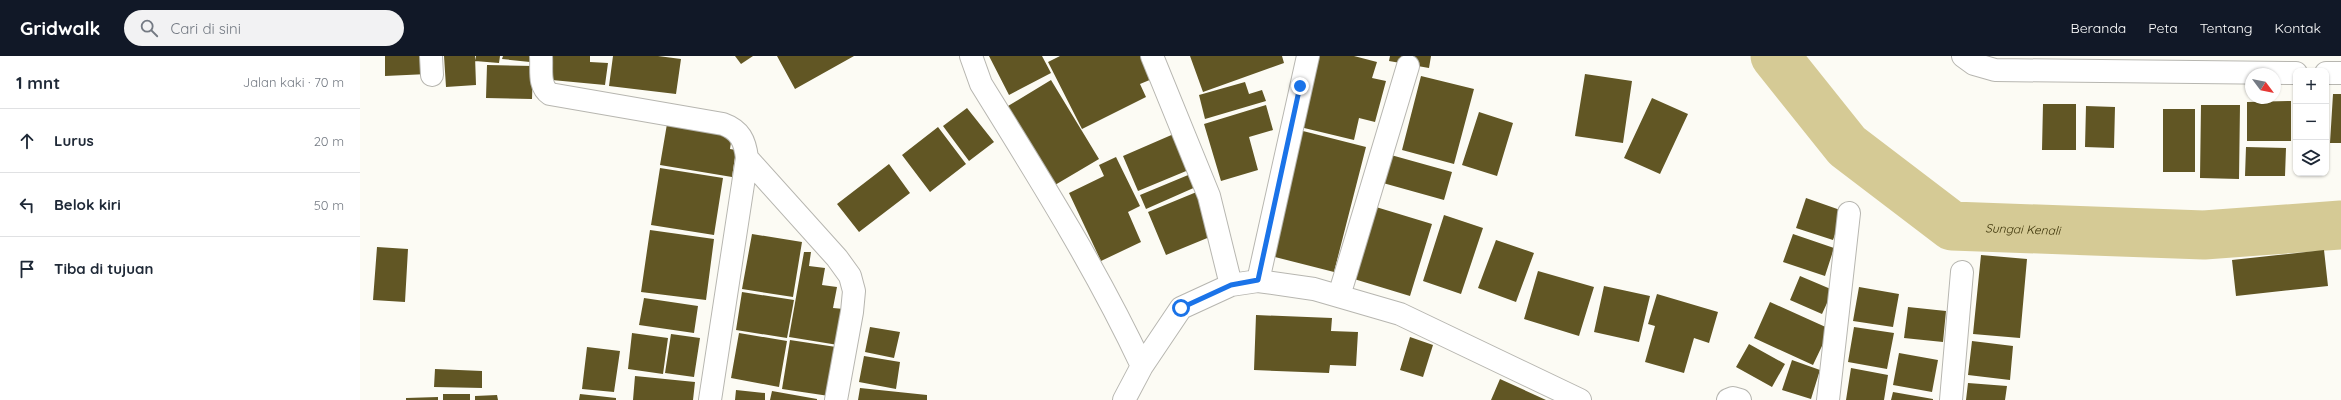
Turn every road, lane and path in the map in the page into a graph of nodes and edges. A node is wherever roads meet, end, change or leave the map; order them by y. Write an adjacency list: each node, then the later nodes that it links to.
1 (542, 56): 12 (street)
2 (971, 56): 18 (street)
3 (1152, 56): 16 (street)
4 (1308, 56): 15 (street)
5 (1963, 56): 9 (street)
6 (2297, 56): 8 (street)
7 (1408, 66): 17 (street)
8 (2296, 68)
9 (2293, 72)
10 (2329, 73): 11 (street)
11 (2341, 73)
12 (747, 158): 19 (street); 20 (street)
13 (1849, 213): 25 (street)
14 (1962, 272): 26 (street)
15 (1258, 280): 16 (street); 17 (street)
16 (1231, 285): 18 (street)
17 (1339, 296): 22 (street)
18 (1142, 366): 21 (street)
19 (710, 400)
20 (836, 400)
21 (1124, 400)
22 (1580, 400)
23 (1728, 400): 24 (street)
24 (1740, 400)
25 (1828, 400)
26 (1951, 400)

